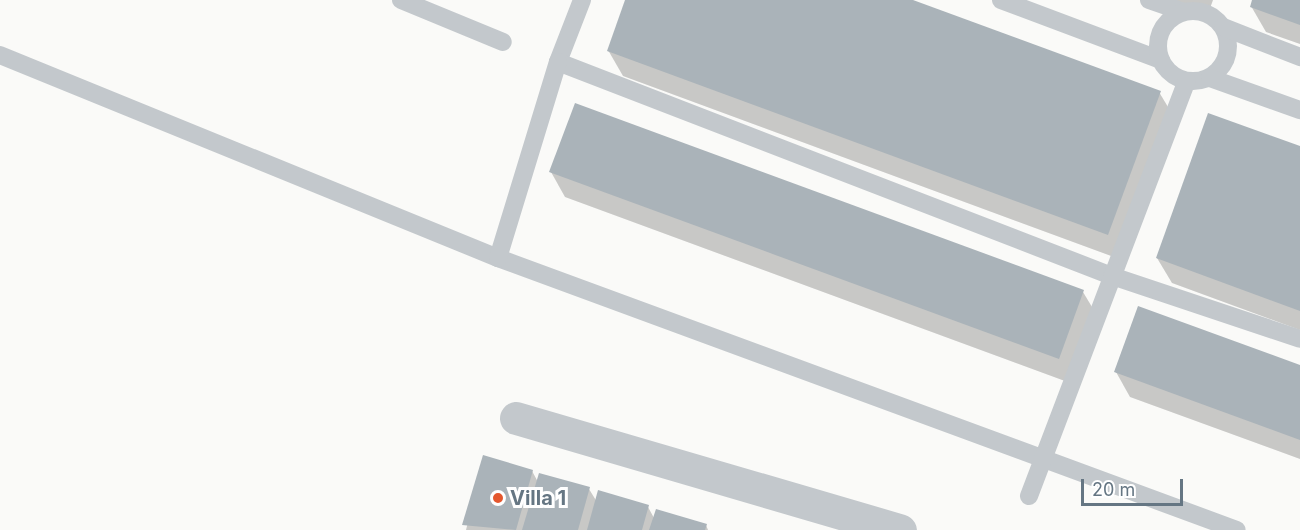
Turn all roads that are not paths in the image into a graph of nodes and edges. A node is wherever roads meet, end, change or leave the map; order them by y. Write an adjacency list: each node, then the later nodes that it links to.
1 (401, 0): 8 (lane)
2 (582, 0): 12 (lane)
3 (1000, 0): 11 (lane)
4 (1149, 0): 6 (lane)
5 (1208, 6): 6 (lane); 7 (lane)
6 (1182, 12): 11 (lane)
7 (1223, 27): 10 (lane); 13 (lane)
8 (503, 42)
9 (0, 55): 16 (lane)
10 (1300, 57)
11 (1161, 60): 14 (lane)
12 (558, 62): 16 (lane); 17 (lane)
13 (1210, 78): 14 (lane); 15 (lane)
14 (1187, 81): 17 (lane)
15 (1300, 110)
16 (498, 258): 20 (lane)
17 (1112, 276): 18 (lane); 20 (lane)
18 (1300, 339)
19 (516, 418): 22 (street)
20 (1042, 460): 21 (lane); 23 (lane)
21 (1029, 496)
22 (900, 530)
23 (1237, 530)

